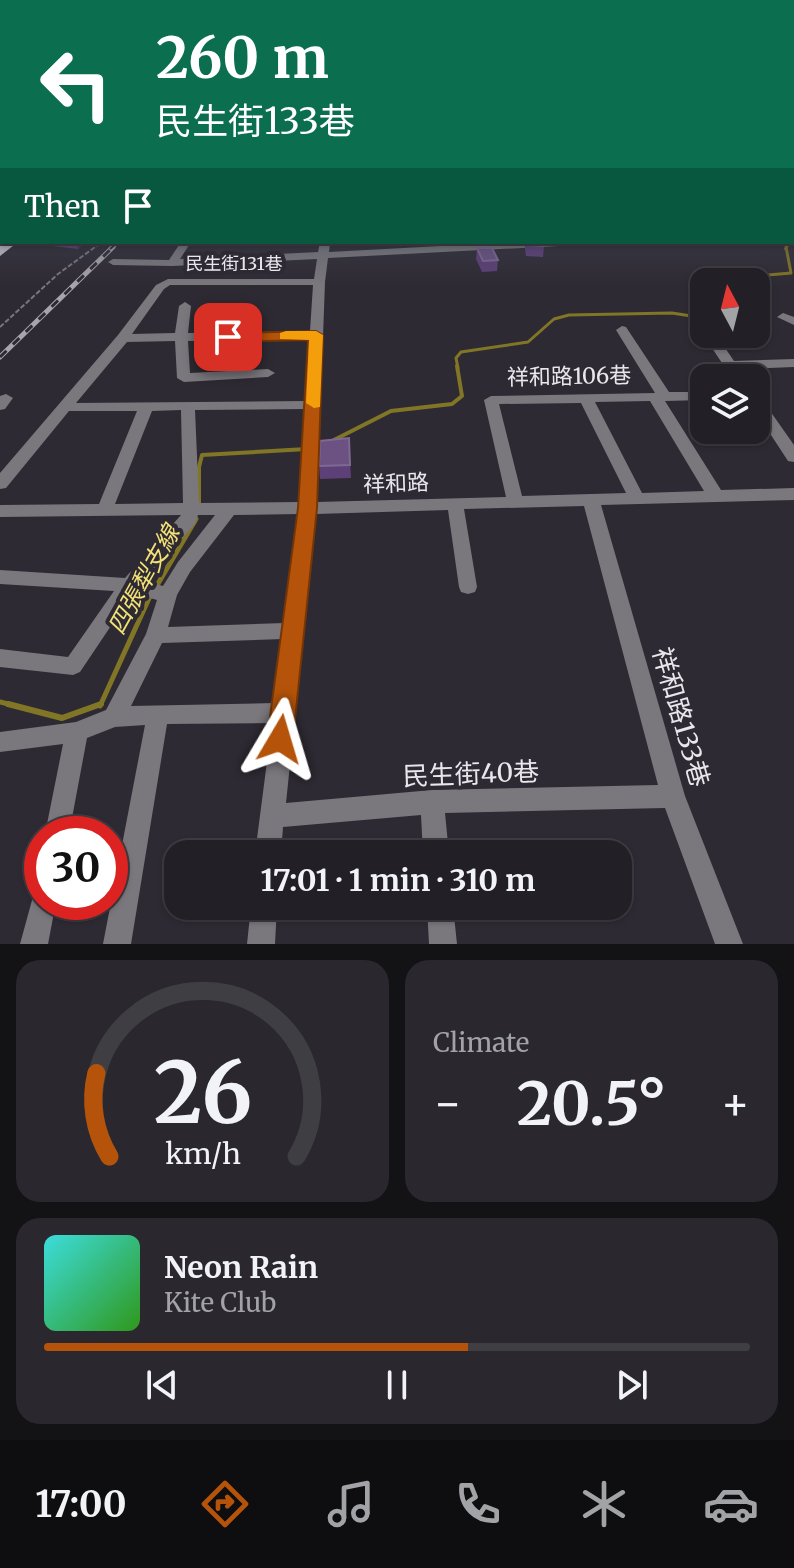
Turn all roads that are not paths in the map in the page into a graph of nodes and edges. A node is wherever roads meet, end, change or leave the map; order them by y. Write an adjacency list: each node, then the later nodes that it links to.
1 (185, 244): 6 (street)
2 (505, 244): 3 (street)
3 (324, 249): 4 (street); 8 (street)
4 (221, 256): 6 (street); 7 (street)
5 (113, 262): 6 (street)
6 (172, 263)
7 (208, 282): 8 (street, 民生街131巷); 12 (street, 民生街131巷)
8 (319, 282): 11 (street)
9 (185, 306): 13 (street)
10 (622, 330): 17 (street)
11 (316, 335): 13 (street); 20 (street)
12 (123, 338): 13 (street); 21 (street, 民生街131巷)
13 (181, 339): 16 (street)
14 (794, 363): 15 (street)
15 (762, 364)
16 (268, 373)
17 (660, 396): 18 (street, 祥和路106巷); 19 (street, 祥和路106巷); 28 (street)
18 (690, 396)
19 (586, 398): 29 (street); 30 (street, 祥和路106巷)
20 (314, 405): 23 (street); 34 (street)
21 (63, 407): 22 (street); 26 (street, 民生街131巷)
22 (146, 407): 23 (street); 35 (street)
23 (188, 407): 33 (street)
24 (770, 422): 25 (street)
25 (794, 457)
26 (0, 484)
27 (794, 494): 28 (street, 祥和路)
28 (715, 495): 29 (street, 祥和路)
29 (636, 497): 31 (street, 祥和路)
30 (515, 501): 31 (street, 祥和路); 32 (street, 祥和路)
31 (591, 501): 50 (street, 祥和路133巷)
32 (455, 503): 34 (street, 祥和路); 40 (street)
33 (191, 507): 35 (street, 祥和路); 36 (street, 祥和路); 39 (street)
34 (308, 508): 36 (street, 祥和路); 42 (street)
35 (105, 509): 37 (street, 祥和路)
36 (229, 509): 41 (street)
37 (0, 511)
38 (0, 577): 39 (street)
39 (129, 585): 41 (street); 44 (street)
40 (468, 587)
41 (160, 592): 43 (street)
42 (294, 631): 43 (street); 45 (street)
43 (156, 635): 47 (street)
44 (0, 658)
45 (283, 713): 46 (street); 53 (street)
46 (158, 714): 47 (street); 60 (street)
47 (114, 717): 48 (street)
48 (77, 732): 49 (street); 52 (street)
49 (0, 742)
50 (673, 796): 51 (street, 民生街40巷); 63 (street, 祥和路133巷)
51 (432, 802): 53 (street, 民生街40巷); 55 (street)
52 (61, 816)
53 (271, 816): 54 (street)
54 (269, 840)
55 (435, 840)
56 (39, 920): 59 (street)
57 (263, 920): 61 (street)
58 (441, 920): 62 (street)
59 (34, 944)
60 (117, 944)
61 (261, 944)
62 (443, 944)
63 (729, 944)

